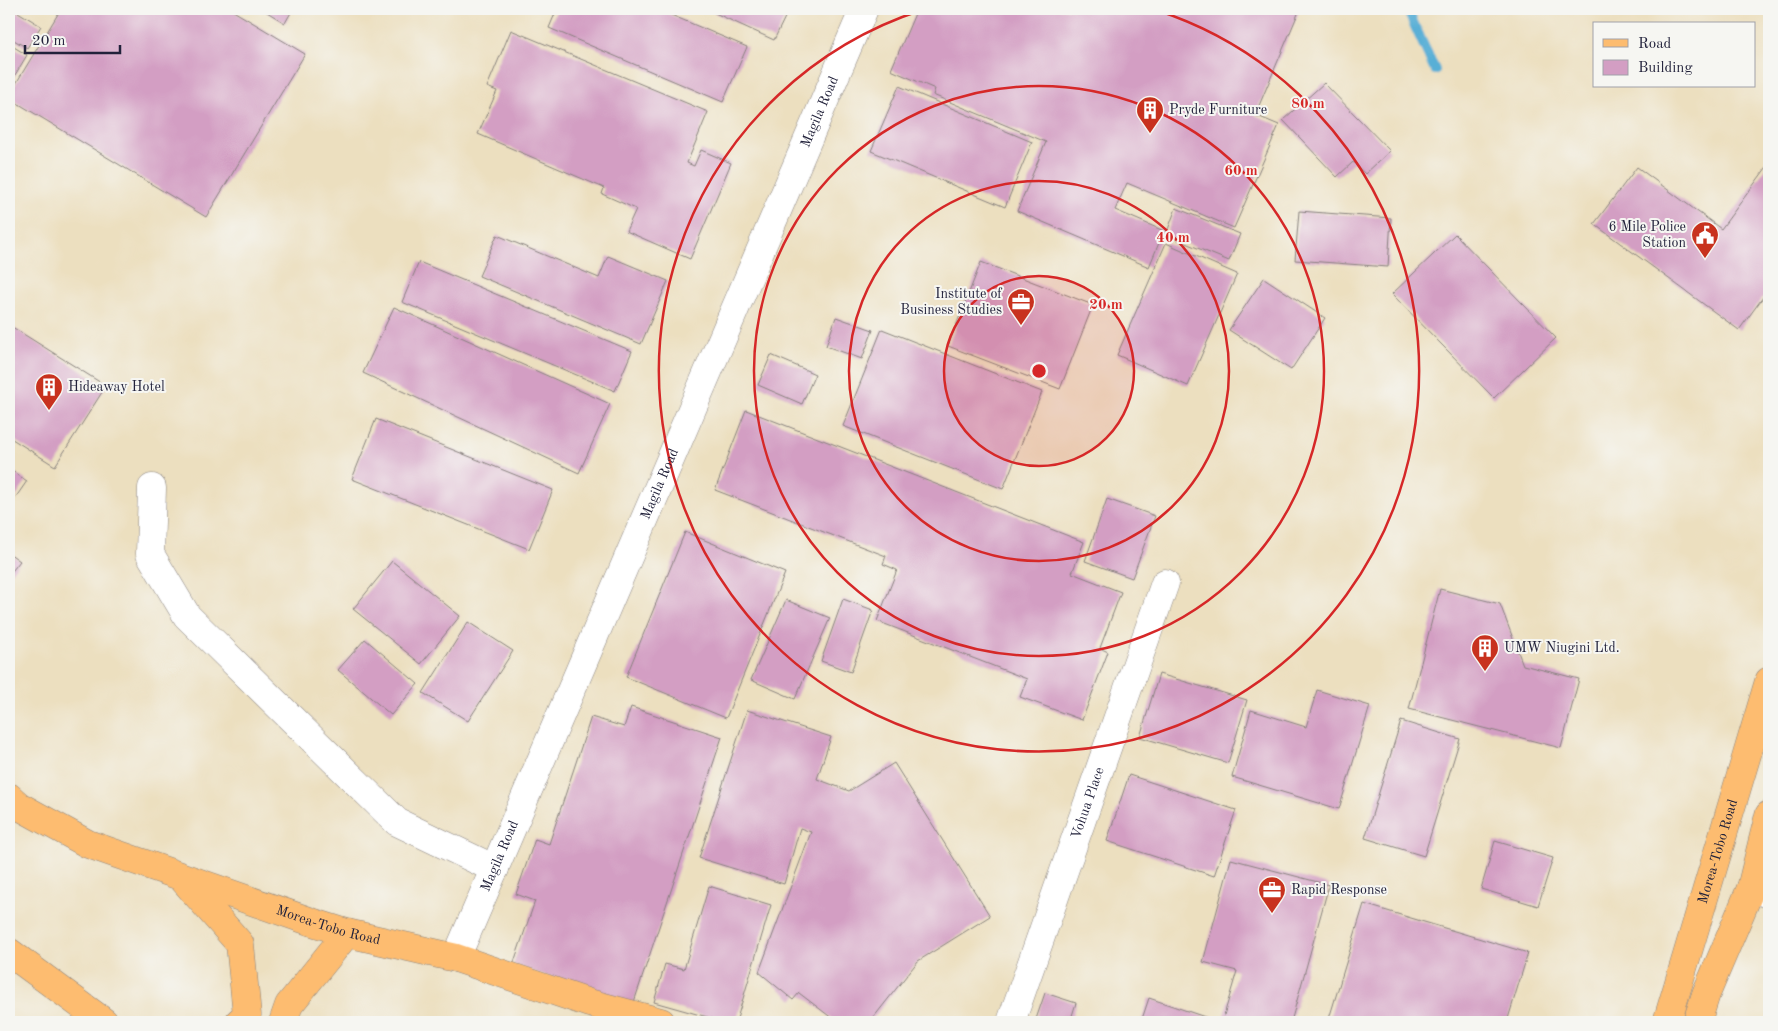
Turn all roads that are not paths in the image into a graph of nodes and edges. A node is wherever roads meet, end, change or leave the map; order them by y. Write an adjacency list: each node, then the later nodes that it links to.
1 (864, 9): 7 (street, Magila Road)
2 (152, 488): 7 (street)
3 (1165, 583): 19 (street, Vohua Place)
4 (1769, 681): 12 (main road, Morea-Tobo Road)
5 (9, 797): 8 (main road, Morea-Tobo Road)
6 (1769, 815): 9 (main road)
7 (495, 869): 13 (street, Magila Road)
8 (181, 876): 10 (main road, Morea-Tobo Road); 16 (main road)
9 (1760, 891): 12 (main road); 21 (main road)
10 (347, 933): 13 (main road, Morea-Tobo Road); 17 (main road)
11 (9, 952): 15 (main road)
12 (1686, 956): 20 (main road, Morea-Tobo Road)
13 (456, 958): 14 (main road, Morea-Tobo Road)
14 (638, 1019): 18 (main road, Morea-Tobo Road)
15 (104, 1022)
16 (238, 1022)
17 (283, 1022)
18 (661, 1022)
19 (1011, 1022)
20 (1667, 1022)
21 (1697, 1022)

